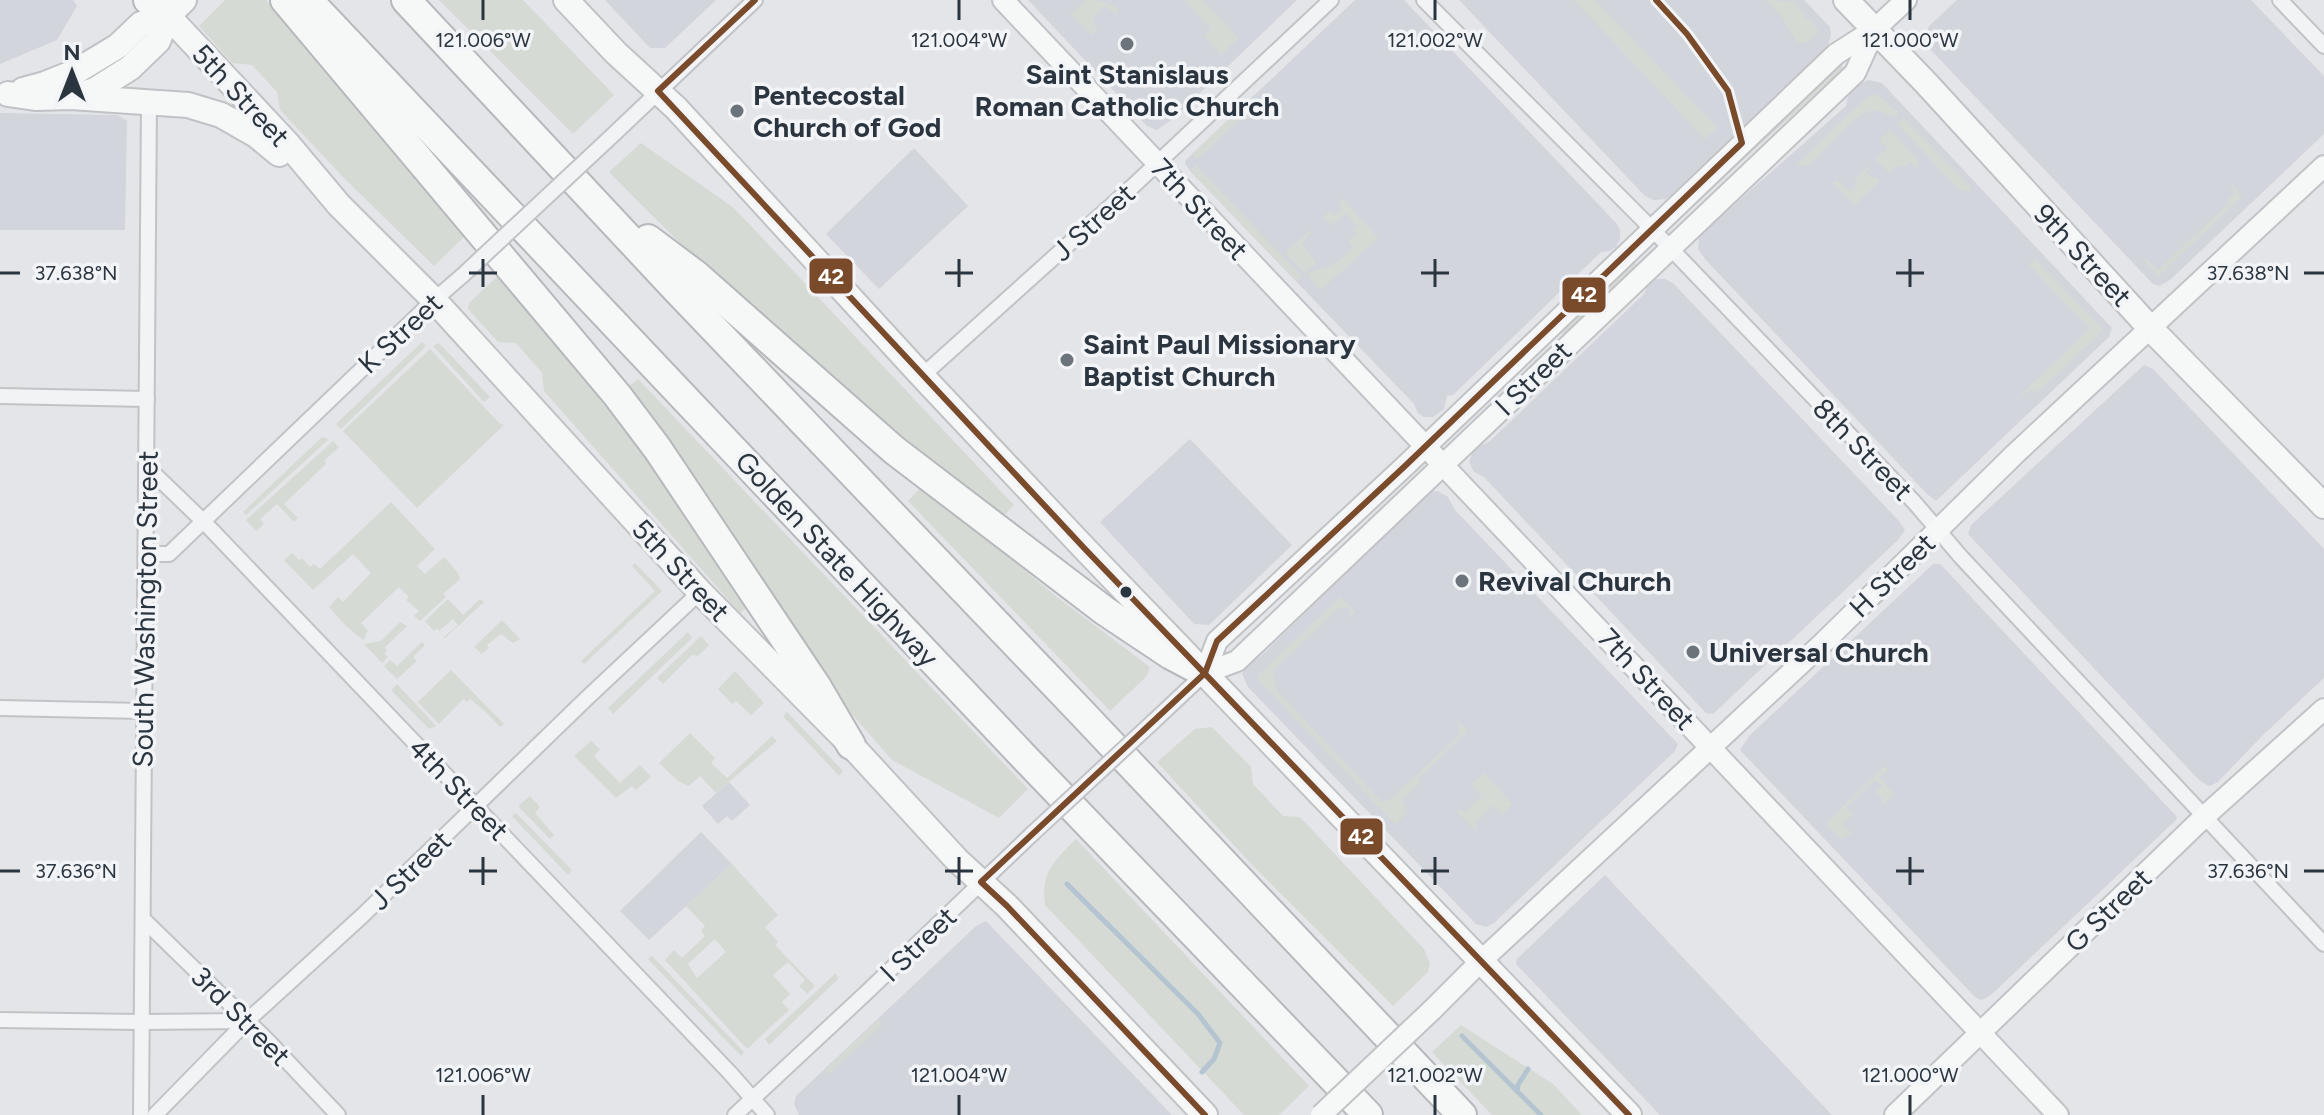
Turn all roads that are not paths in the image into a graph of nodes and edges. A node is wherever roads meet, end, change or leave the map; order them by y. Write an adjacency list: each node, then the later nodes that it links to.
1 (285, 0): 42 (highway)
2 (308, 0): 62 (highway, Golden State Highway)
3 (406, 0): 21 (highway)
4 (566, 0): 15 (main road)
5 (755, 0): 15 (street, K Street)
6 (1003, 0): 19 (street, 7th Street)
7 (1331, 0): 19 (street, J Street)
8 (1424, 0): 23 (street, 8th Street)
9 (1846, 0): 13 (main road, 9th Street)
10 (1906, 0): 13 (street, I Street)
11 (2280, 0): 14 (street)
12 (163, 4): 16 (main road); 17 (main road); 22 (main road, 5th Street)
13 (1875, 29): 23 (street, I Street); 24 (street, I Street); 26 (main road, 9th Street)
14 (2324, 46)
15 (658, 91): 25 (street, K Street, bridge); 27 (main road)
16 (4, 94): 17 (main road)
17 (71, 97): 18 (main road)
18 (149, 103): 22 (main road); 29 (street, South Washington Street)
19 (1156, 163): 27 (street, J Street); 30 (street, 7th Street)
20 (2324, 166): 26 (street, H Street)
21 (595, 200): 38 (highway); 63 (highway)
22 (339, 205): 25 (main road, 5th Street)
23 (1653, 230): 24 (street, 8th Street); 30 (street, I Street)
24 (1670, 249): 31 (street, I Street); 35 (street, 8th Street)
25 (434, 300): 34 (street, K Street); 37 (main road, 5th Street)
26 (2151, 329): 33 (main road, 9th Street); 35 (street, H Street)
27 (922, 376): 38 (main road)
28 (0, 396): 29 (street)
29 (147, 399): 32 (street, South Washington Street)
30 (1426, 445): 31 (street, 7th Street); 38 (street, I Street)
31 (1444, 464): 38 (street, I Street); 43 (street, 7th Street)
32 (146, 466): 34 (street, 4th Street); 36 (street, South Washington Street)
33 (2324, 506)
34 (204, 522): 36 (street, K Street); 44 (street, 4th Street)
35 (1938, 530): 43 (street, H Street); 45 (street, 8th Street)
36 (146, 554): 41 (street, South Washington Street)
37 (700, 592): 42 (main road, 5th Street); 44 (street, J Street)
38 (1205, 673): 46 (street, I Street, bridge); 49 (main road)
39 (0, 708): 41 (street)
40 (2324, 709): 45 (street, G Street)
41 (143, 711): 47 (street, South Washington Street)
42 (851, 745): 46 (main road, 5th Street)
43 (1710, 747): 49 (street, H Street); 53 (street, 7th Street)
44 (476, 806): 51 (street, J Street); 54 (street, 4th Street)
45 (2205, 816): 48 (street, 8th Street); 53 (street, G Street)
46 (981, 882): 54 (street, I Street); 60 (main road, 5th Street)
47 (143, 919): 51 (street, 3rd Street); 52 (street, South Washington Street)
48 (2324, 944)
49 (1481, 961): 61 (street, H Street, bridge); 64 (main road)
50 (0, 1020): 52 (street)
51 (247, 1021): 52 (street); 56 (street, J Street); 57 (street, 3rd Street)
52 (141, 1022): 55 (street, South Washington Street)
53 (1981, 1032): 65 (street, G Street); 66 (street, 7th Street)
54 (751, 1099): 58 (street, I Street); 59 (street, 4th Street)
55 (141, 1115)
56 (155, 1115)
57 (338, 1115)
58 (735, 1115)
59 (767, 1115)
60 (1205, 1115)
61 (1321, 1115)
62 (1368, 1115)
63 (1462, 1115)
64 (1629, 1115)
65 (1895, 1115)
66 (2058, 1115)

